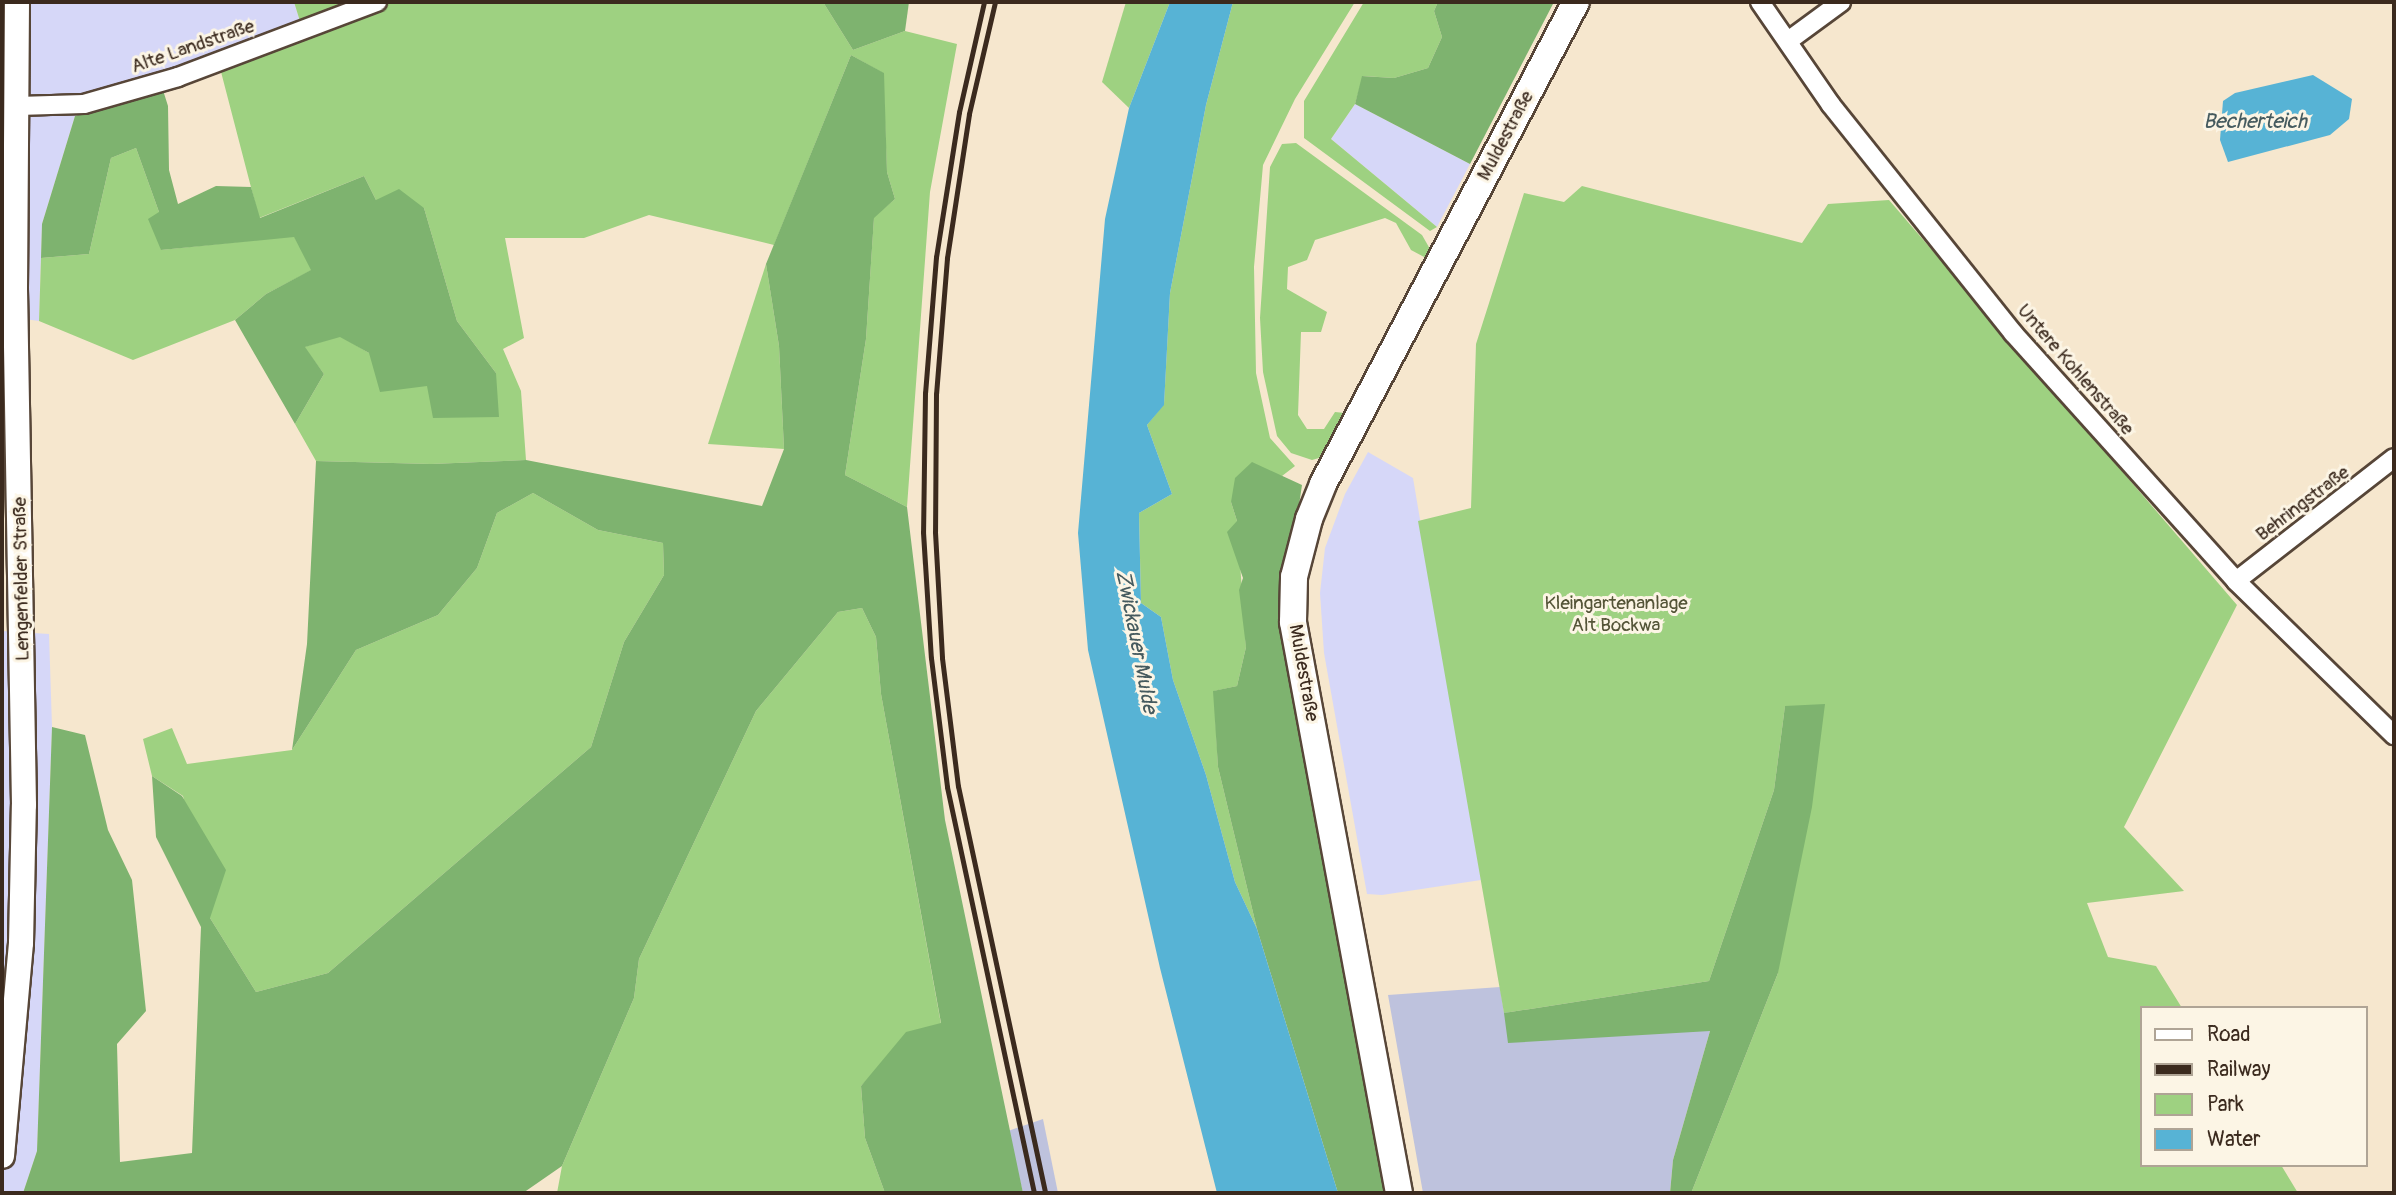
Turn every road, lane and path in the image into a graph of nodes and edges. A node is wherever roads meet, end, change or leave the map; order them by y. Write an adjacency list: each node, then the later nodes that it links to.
1 (17, 2): 7 (main road, Lengenfelder Straße)
2 (377, 2): 7 (street, Alte Landstraße)
3 (1576, 2): 12 (main road, Muldestraße)
4 (1760, 2): 6 (street, Untere Kohlenstraße)
5 (1841, 2): 6 (street)
6 (1788, 41): 9 (street, Untere Kohlenstraße)
7 (18, 106): 11 (main road, Lengenfelder Straße)
8 (2394, 458): 9 (street, Behringstraße)
9 (2236, 582): 10 (street, Untere Kohlenstraße)
10 (2394, 735)
11 (2, 1156)
12 (1399, 1193)

